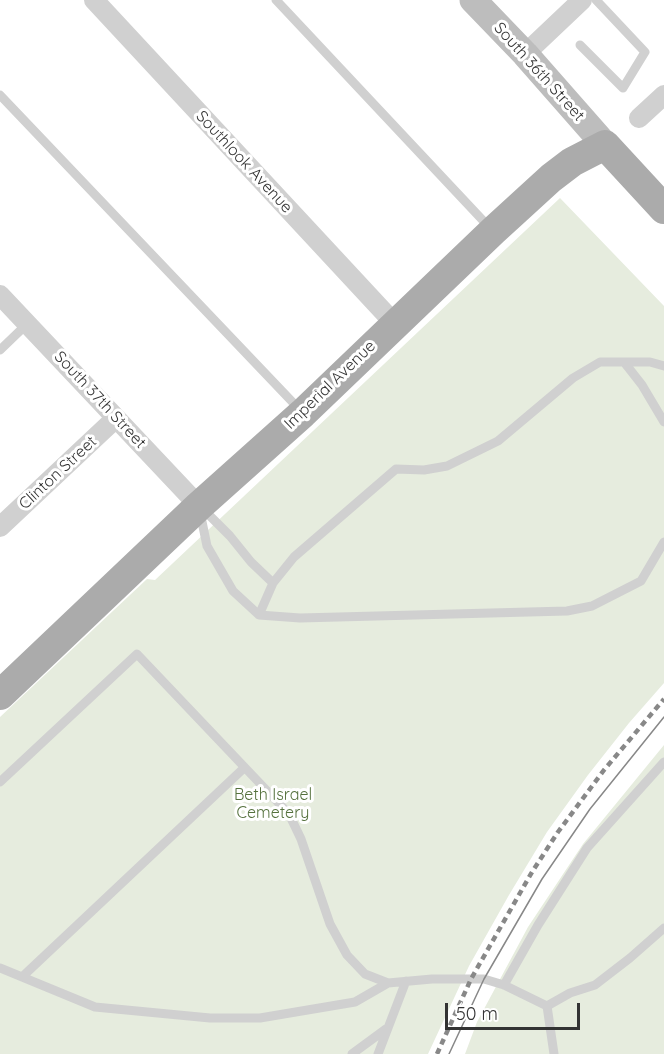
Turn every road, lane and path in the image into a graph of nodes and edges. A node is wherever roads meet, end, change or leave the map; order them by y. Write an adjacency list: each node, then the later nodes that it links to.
1 (94, 0): 16 (street, Southlook Avenue)
2 (276, 0): 13 (lane)
3 (473, 0): 7 (main road, South 36th Street)
4 (582, 0): 7 (street)
5 (596, 0): 6 (lane)
6 (580, 45)
7 (525, 54): 11 (main road, South 36th Street)
8 (0, 94): 20 (lane)
9 (664, 95): 10 (street)
10 (639, 118)
11 (605, 145): 12 (main road); 13 (main road, Imperial Avenue)
12 (664, 209)
13 (493, 231): 16 (main road, Imperial Avenue)
14 (0, 295): 15 (street, South 37th Street)
15 (27, 324): 17 (lane); 21 (street, South 37th Street)
16 (395, 324): 20 (main road, Imperial Avenue)
17 (0, 350)
18 (624, 363): 19 (lane); 22 (lane); 26 (lane)
19 (664, 366)
20 (303, 412): 23 (main road, Imperial Avenue)
21 (116, 418): 23 (street, South 37th Street); 24 (street, Clinton Street)
22 (664, 422)
23 (199, 506): 26 (lane); 27 (lane); 28 (main road, Imperial Avenue)
24 (0, 527)
25 (664, 542): 27 (lane)
26 (273, 583): 27 (lane)
27 (259, 615)
28 (0, 696)
29 (664, 762): 37 (lane)
30 (244, 768): 31 (lane); 34 (lane); 36 (lane)
31 (0, 782)
32 (664, 928): 38 (lane)
33 (0, 968): 34 (lane)
34 (22, 977): 36 (lane)
35 (406, 981): 36 (lane); 37 (lane); 39 (lane)
36 (388, 983)
37 (504, 985): 38 (lane)
38 (546, 1006): 42 (lane)
39 (388, 1027): 40 (lane); 41 (lane)
40 (352, 1054)
41 (378, 1054)
42 (554, 1054)

